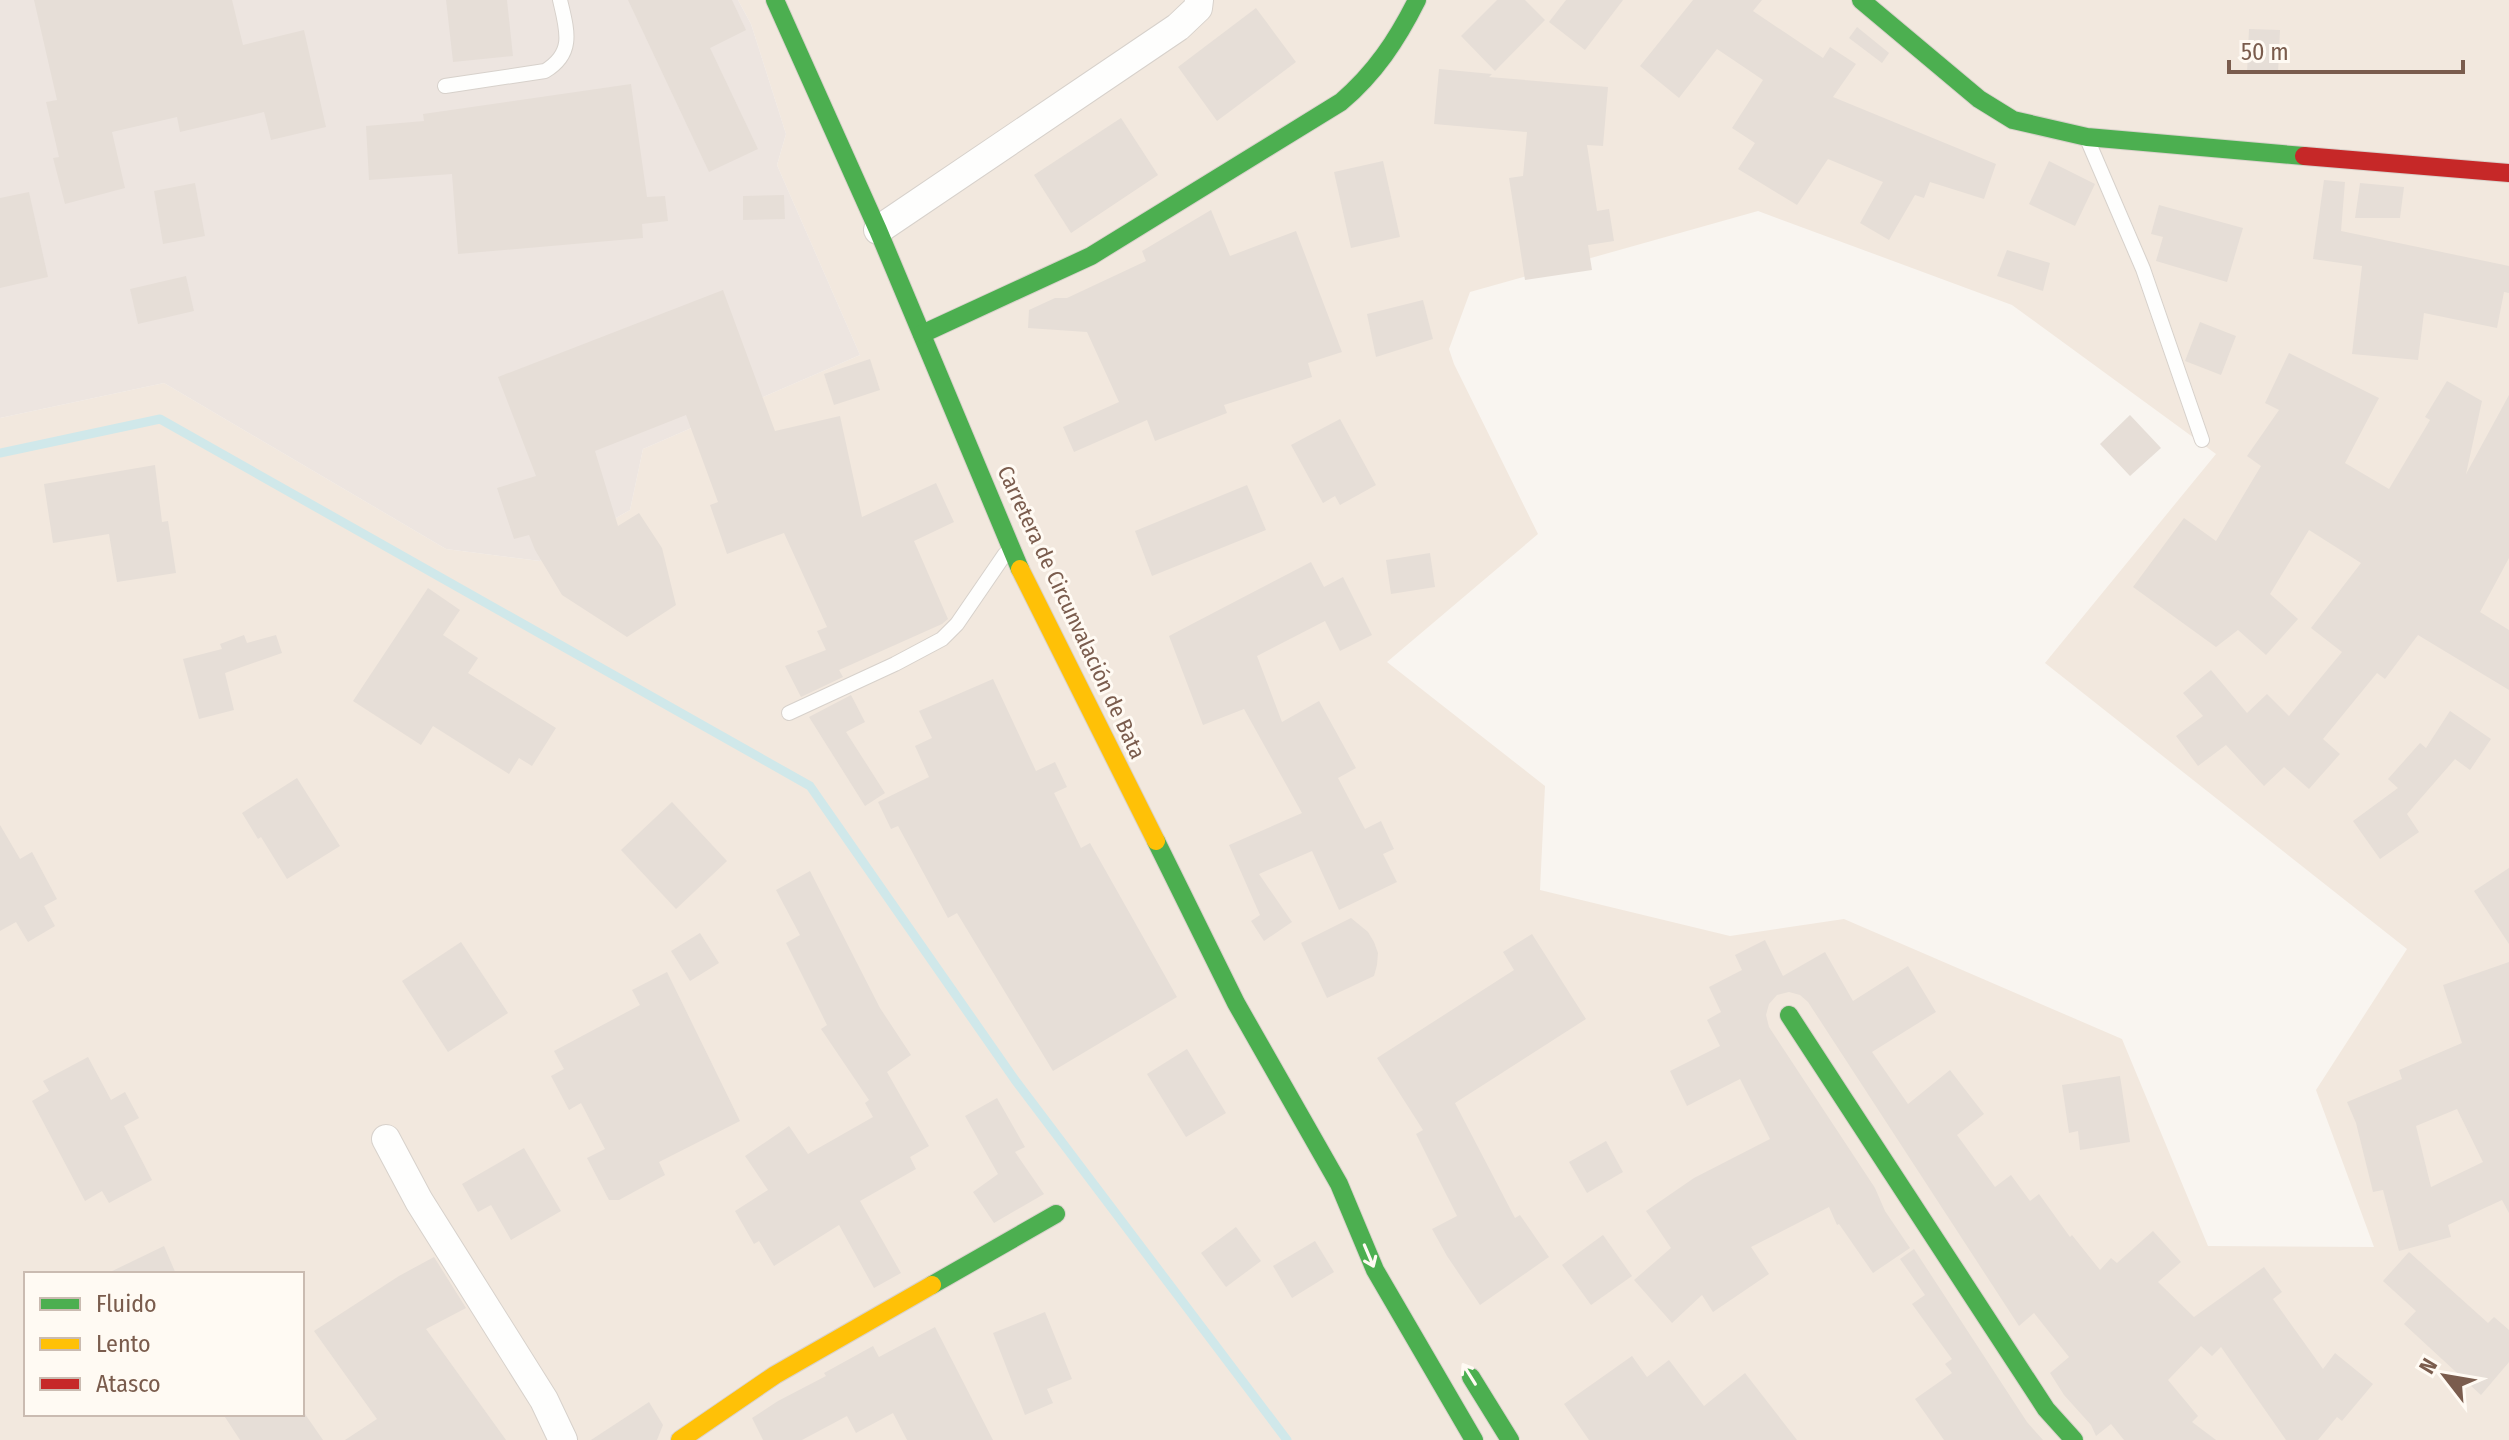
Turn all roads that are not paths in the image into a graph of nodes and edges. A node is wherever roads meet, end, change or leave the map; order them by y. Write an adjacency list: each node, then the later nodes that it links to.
1 (560, 0): 6 (lane)
2 (775, 0): 9 (street, Carretera de Circunvalación de Bata)
3 (1199, 0): 9 (street)
4 (1417, 0): 10 (street)
5 (1861, 0): 7 (street)
6 (445, 86)
7 (2087, 137): 8 (street); 11 (lane)
8 (2509, 173)
9 (878, 230): 10 (street, Carretera de Circunvalación de Bata)
10 (922, 334): 12 (street, Carretera de Circunvalación de Bata)
11 (2202, 440)
12 (1010, 548): 13 (lane); 16 (street, Carretera de Circunvalación de Bata)
13 (789, 713)
14 (1789, 1015): 24 (street)
15 (386, 1139): 20 (street)
16 (1339, 1184): 18 (street, Carretera de Circunvalación de Bata); 22 (street, Carretera de Circunvalación de Bata, one-way to 22)
17 (1056, 1214): 21 (street)
18 (1383, 1242)
19 (1460, 1359): 23 (street, one-way to 19)
20 (563, 1440)
21 (680, 1440)
22 (1474, 1440)
23 (1510, 1440)
24 (2074, 1440)

